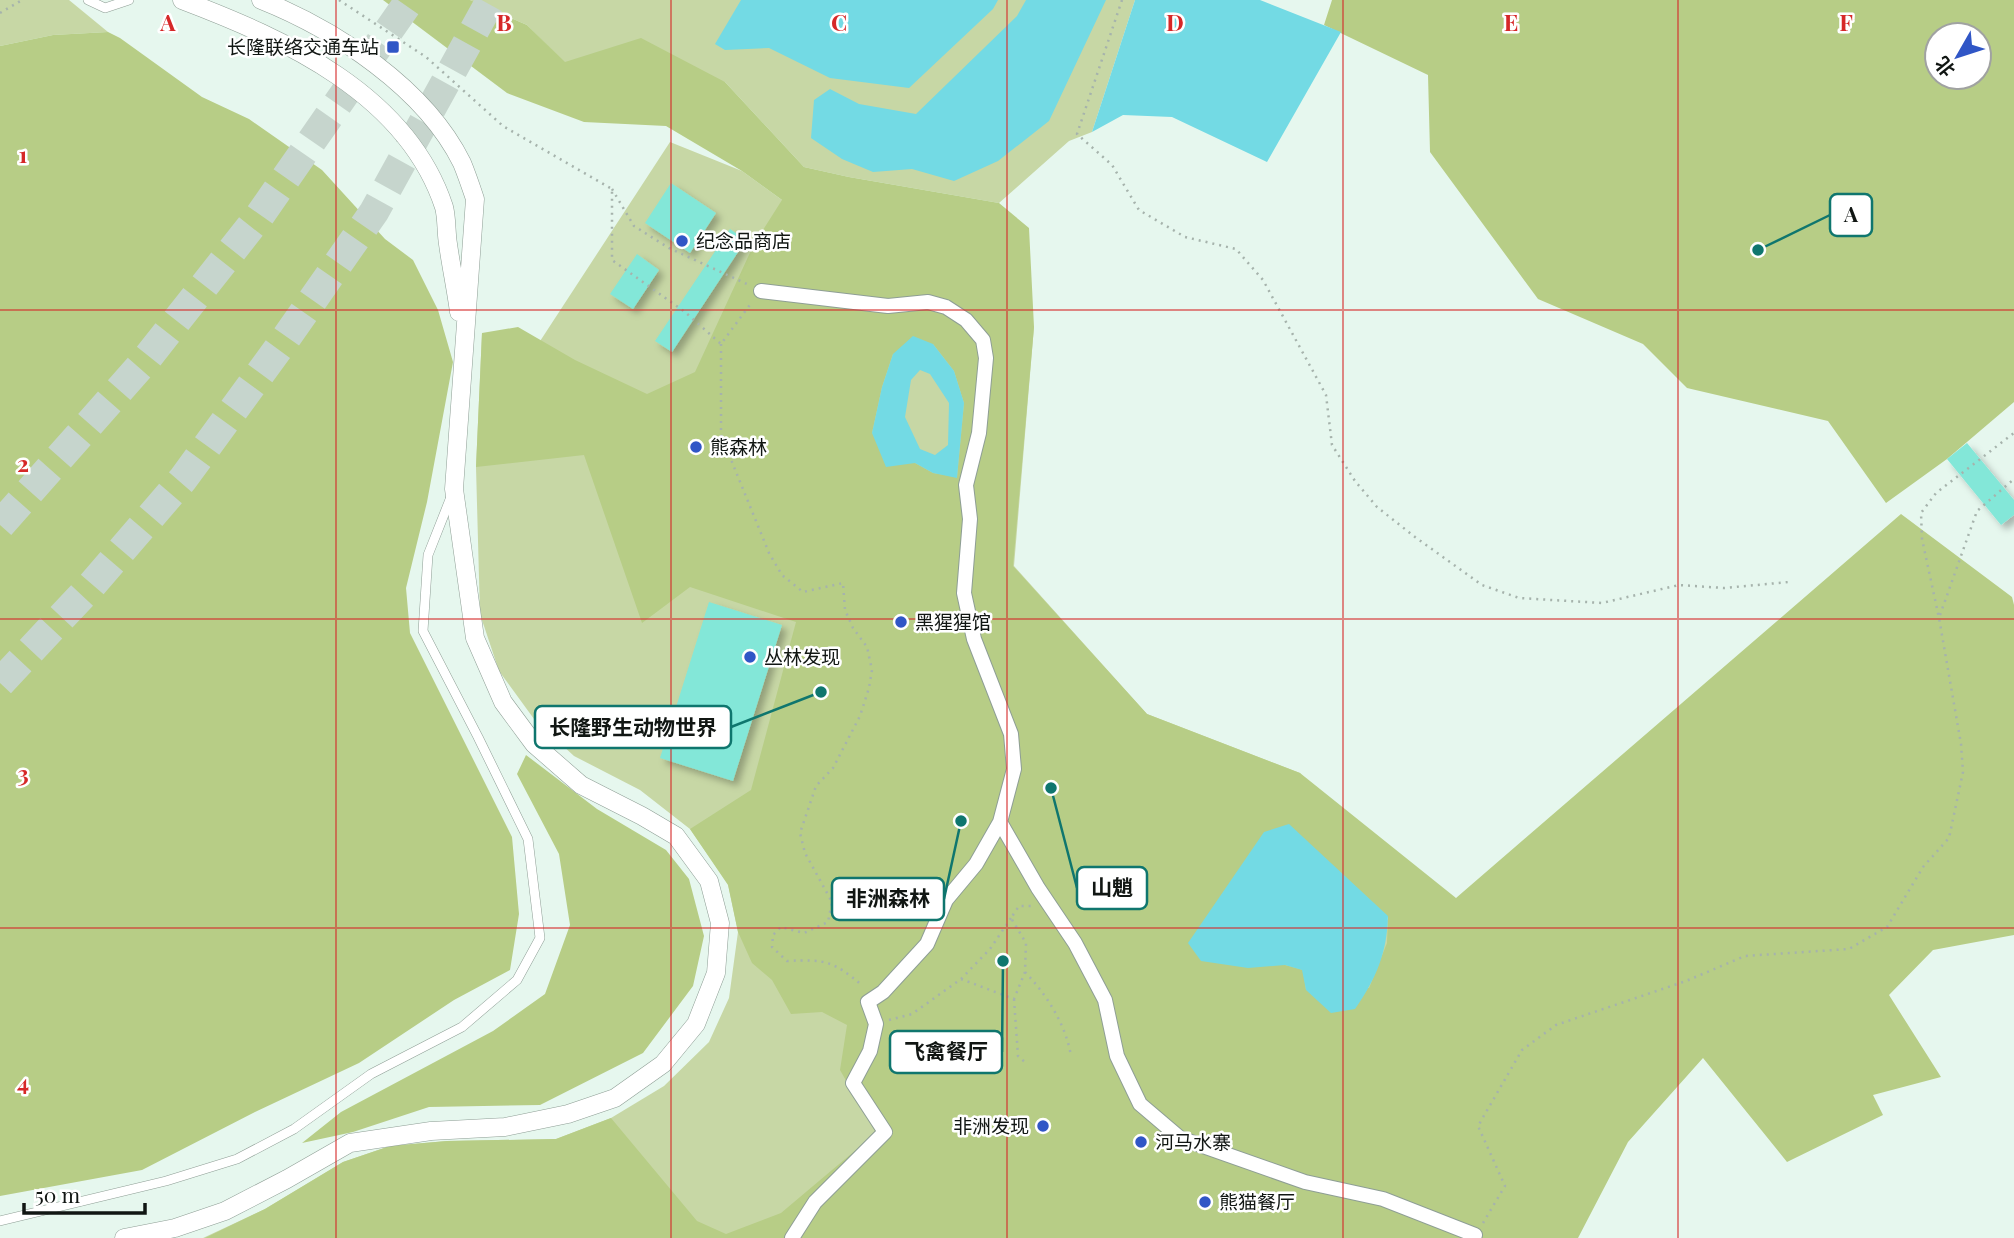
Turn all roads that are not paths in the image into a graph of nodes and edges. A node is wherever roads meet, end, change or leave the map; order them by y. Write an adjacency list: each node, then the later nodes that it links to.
1 (88, 0): 2 (lane)
2 (129, 0)
3 (182, 0): 6 (street)
4 (261, 0): 6 (street)
5 (761, 290): 8 (street)
6 (464, 336): 7 (street)
7 (454, 489): 9 (lane); 11 (street)
8 (1000, 822): 10 (street); 12 (street)
9 (0, 1222)
10 (1474, 1236)
11 (124, 1238)
12 (792, 1238)

